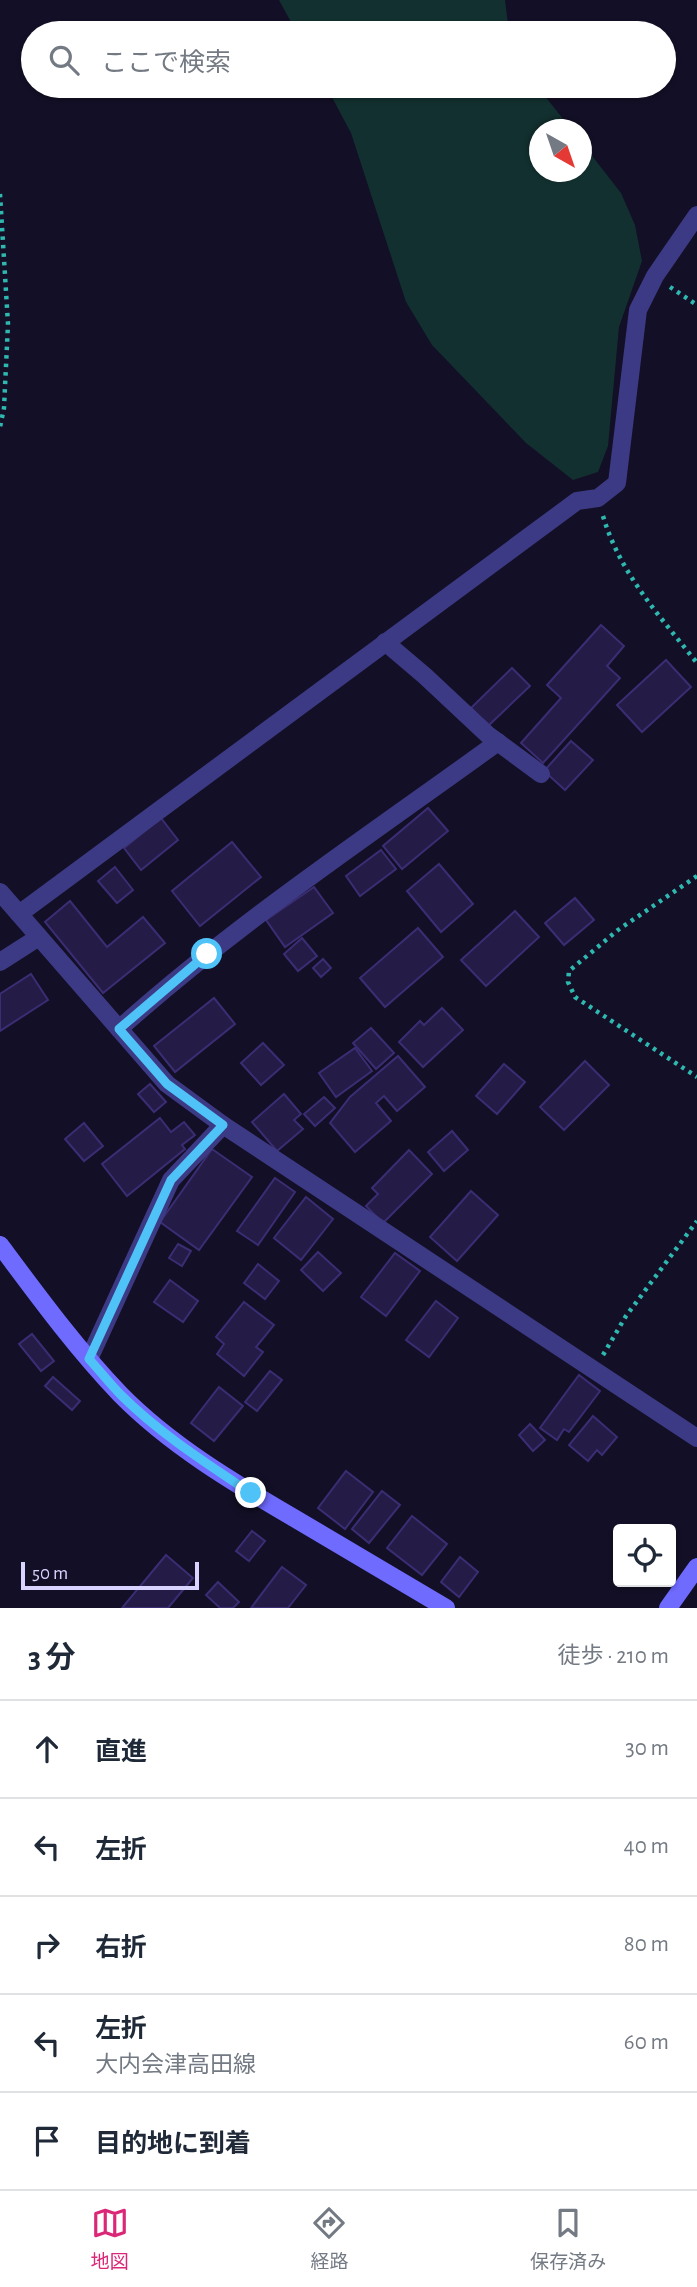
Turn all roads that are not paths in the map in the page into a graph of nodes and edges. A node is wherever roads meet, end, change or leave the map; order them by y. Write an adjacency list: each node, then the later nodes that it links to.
1 (697, 215): 2 (street)
2 (385, 642): 3 (street); 6 (street)
3 (498, 742): 4 (street); 9 (street)
4 (541, 774)
5 (0, 892): 6 (street)
6 (19, 914): 7 (street)
7 (38, 937): 8 (street); 9 (street)
8 (0, 962)
9 (119, 1029): 10 (street)
10 (223, 1125): 12 (street); 13 (street)
11 (0, 1245): 12 (main road)
12 (89, 1359): 15 (main road)
13 (697, 1438)
14 (697, 1567): 16 (main road)
15 (446, 1608)
16 (668, 1608)

